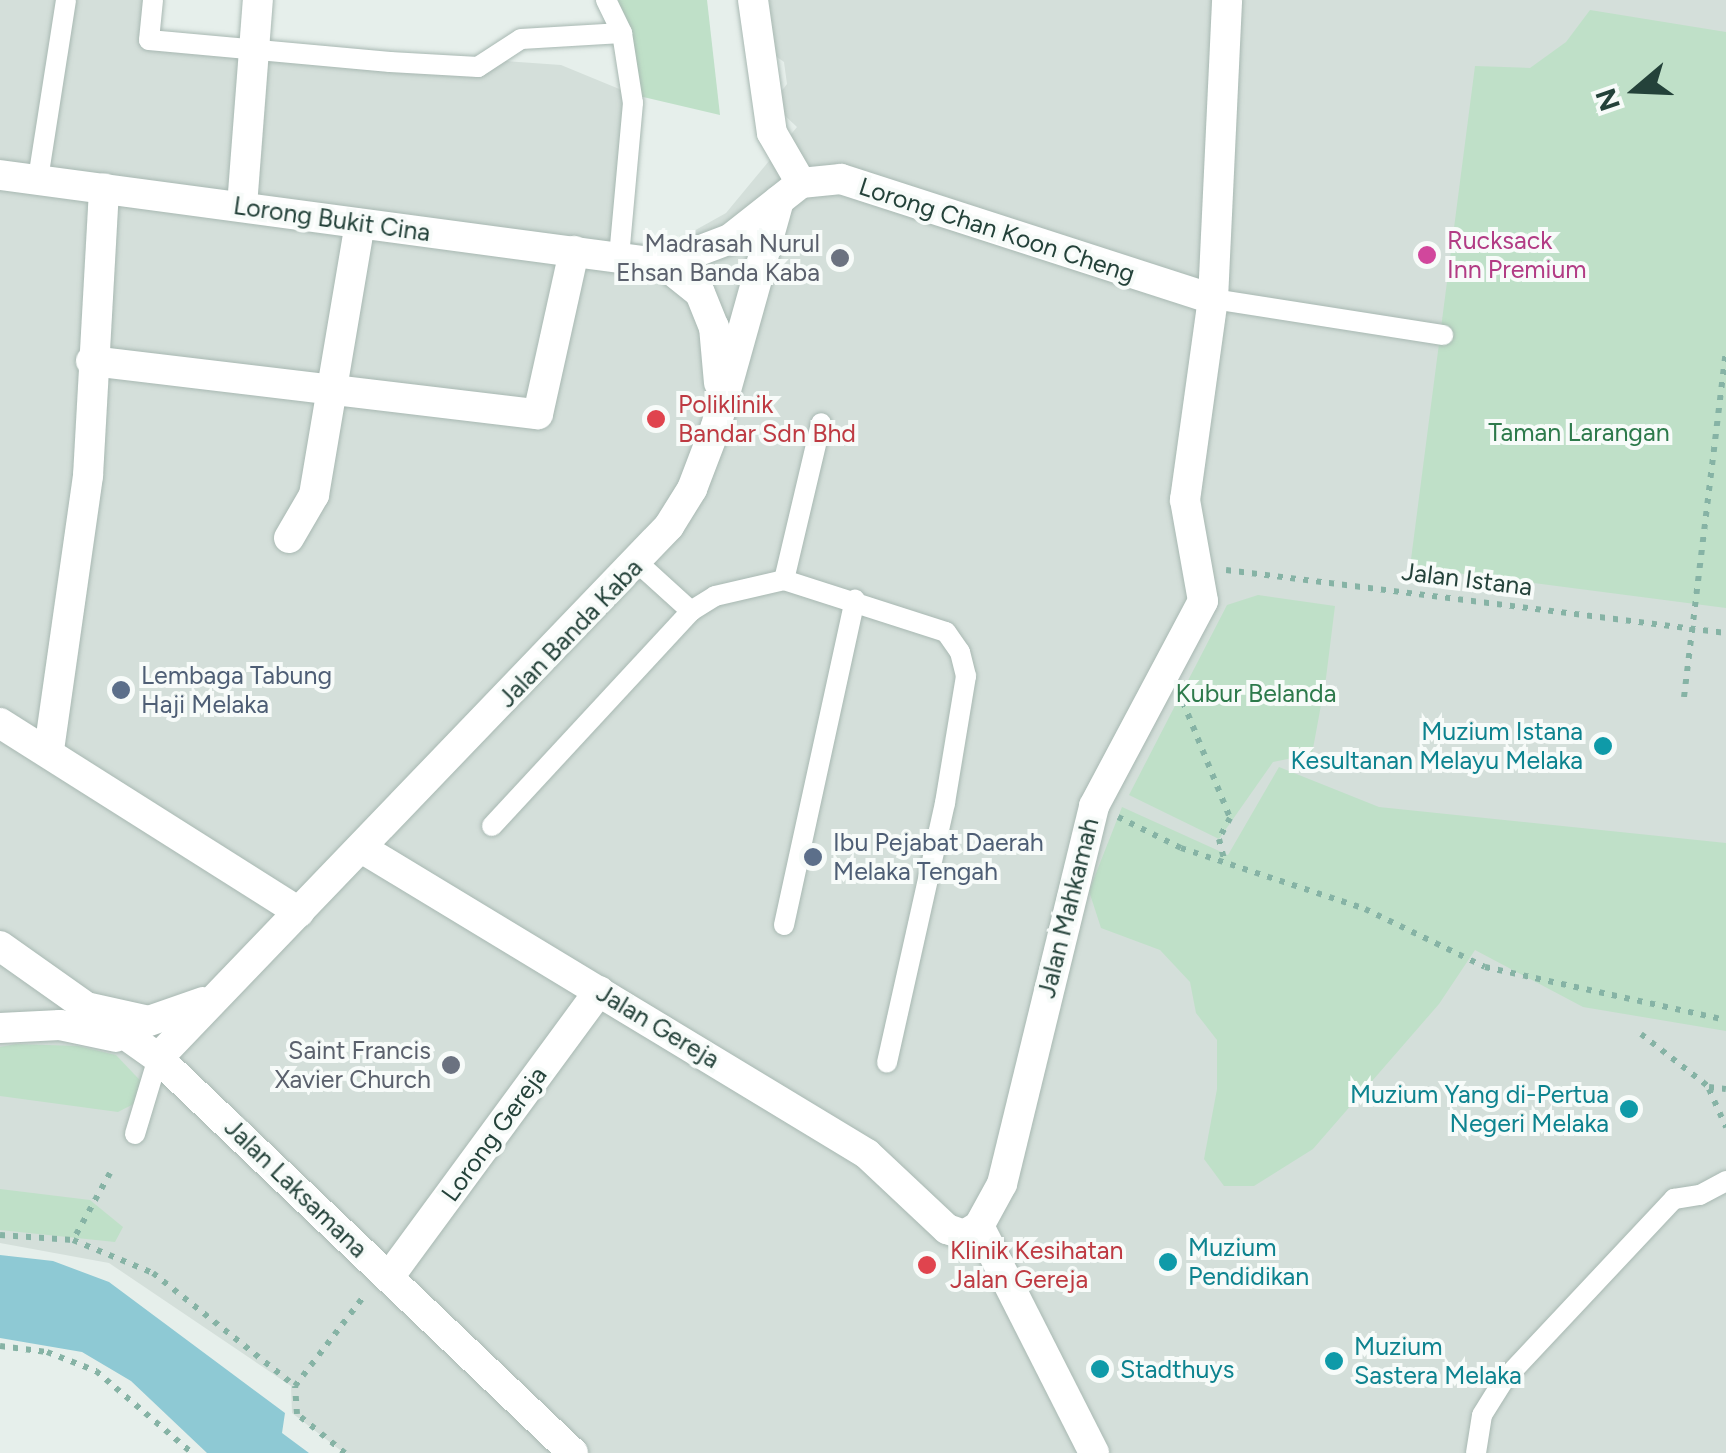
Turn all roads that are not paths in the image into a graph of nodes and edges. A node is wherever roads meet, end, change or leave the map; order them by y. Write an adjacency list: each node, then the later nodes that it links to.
1 (66, 0): 10 (lane)
2 (153, 0): 8 (lane)
3 (258, 0): 8 (street)
4 (606, 0): 7 (lane)
5 (754, 0): 12 (street)
6 (1227, 0): 18 (street, Jalan Mahkamah)
7 (622, 33): 8 (lane); 16 (lane)
8 (254, 51): 13 (street)
9 (0, 175): 10 (street, Lorong Bukit Cina)
10 (38, 178): 11 (street, Lorong Bukit Cina)
11 (104, 188): 13 (street, Lorong Bukit Cina); 20 (street)
12 (792, 188): 17 (street, Lorong Bukit Cina); 18 (street, Lorong Chan Koon Cheng); 23 (street, Jalan Banda Kaba)
13 (242, 206): 14 (street, Lorong Bukit Cina)
14 (360, 224): 15 (street, Lorong Bukit Cina); 21 (street)
15 (574, 251): 16 (street, Lorong Bukit Cina); 21 (street)
16 (619, 258): 17 (street, Lorong Bukit Cina)
17 (664, 264): 23 (street)
18 (1213, 299): 19 (lane); 44 (street, Jalan Mahkamah)
19 (1443, 335)
20 (90, 361): 21 (street); 30 (street)
21 (336, 388): 24 (street)
22 (821, 423): 26 (lane)
23 (716, 426): 25 (street, Jalan Banda Kaba)
24 (289, 538)
25 (638, 563): 28 (lane); 32 (street, Jalan Banda Kaba)
26 (784, 580): 27 (lane); 28 (lane)
27 (855, 600): 34 (lane); 41 (lane)
28 (691, 611): 31 (lane)
29 (0, 723): 30 (street)
30 (49, 750): 33 (street)
31 (492, 826)
32 (363, 849): 33 (street, Jalan Banda Kaba); 37 (street, Jalan Gereja)
33 (298, 912): 36 (street, Jalan Banda Kaba)
34 (784, 925)
35 (0, 946): 38 (street, Jalan Laksamana)
36 (222, 989): 38 (street, Jalan Banda Kaba); 40 (street, Jalan Banda Kaba)
37 (599, 990): 44 (street, Jalan Gereja); 45 (street, Lorong Gereja)
38 (74, 1000): 40 (street, Jalan Laksamana)
39 (0, 1028): 40 (street)
40 (152, 1052): 42 (lane); 45 (street, Jalan Laksamana)
41 (887, 1062)
42 (135, 1134)
43 (1726, 1181): 48 (lane)
44 (979, 1226): 47 (street)
45 (386, 1274): 46 (street, Jalan Laksamana)
46 (573, 1453)
47 (1094, 1453)
48 (1476, 1453)

